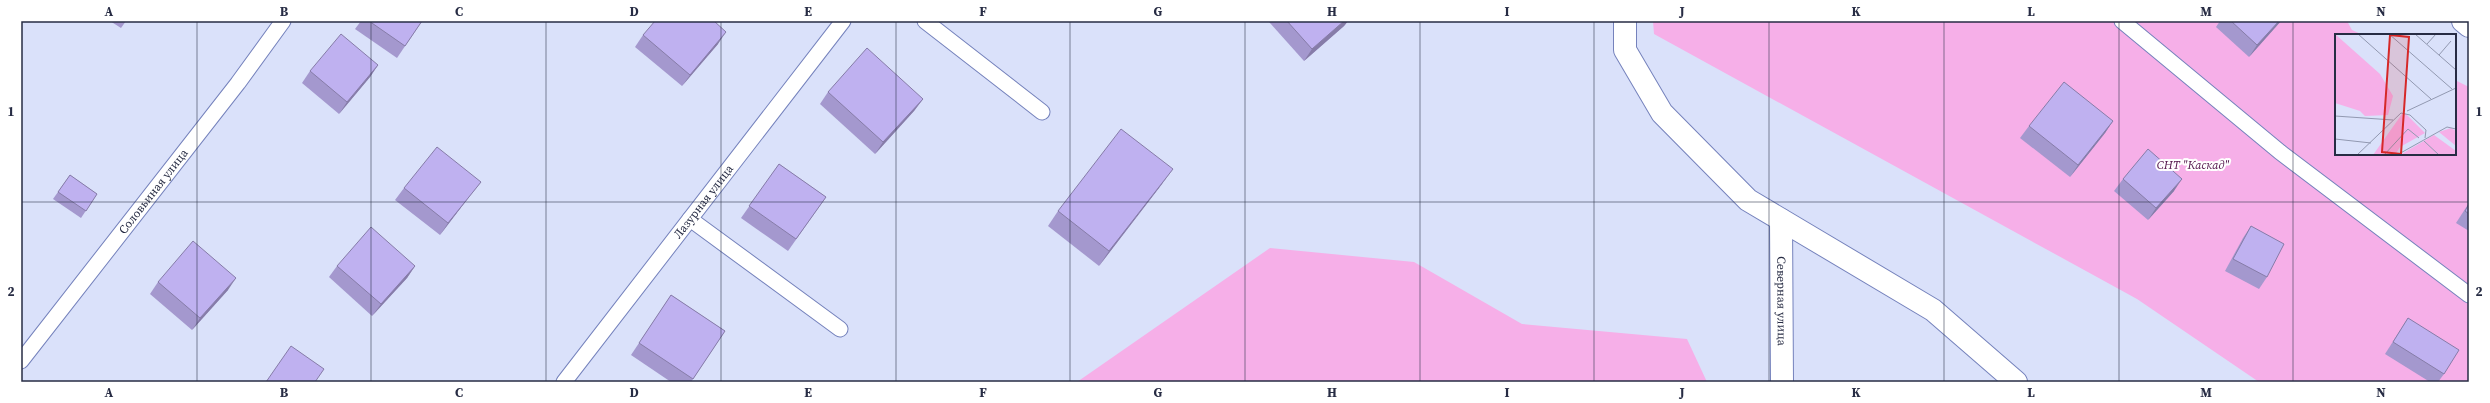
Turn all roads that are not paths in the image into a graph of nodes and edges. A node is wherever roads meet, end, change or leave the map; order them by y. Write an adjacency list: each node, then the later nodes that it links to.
1 (283, 21): 13 (lane, Соловьиная улица)
2 (843, 21): 9 (lane, Лазурная улица)
3 (925, 21): 8 (lane)
4 (1625, 21): 10 (street)
5 (2122, 21): 11 (lane)
6 (2463, 21): 7 (street)
7 (2469, 26)
8 (1042, 112)
9 (690, 219): 12 (lane); 14 (lane, Лазурная улица)
10 (1781, 220): 15 (street, Северная улица); 16 (street)
11 (2469, 295)
12 (840, 329)
13 (21, 361)
14 (564, 382)
15 (1782, 382)
16 (2016, 382)

